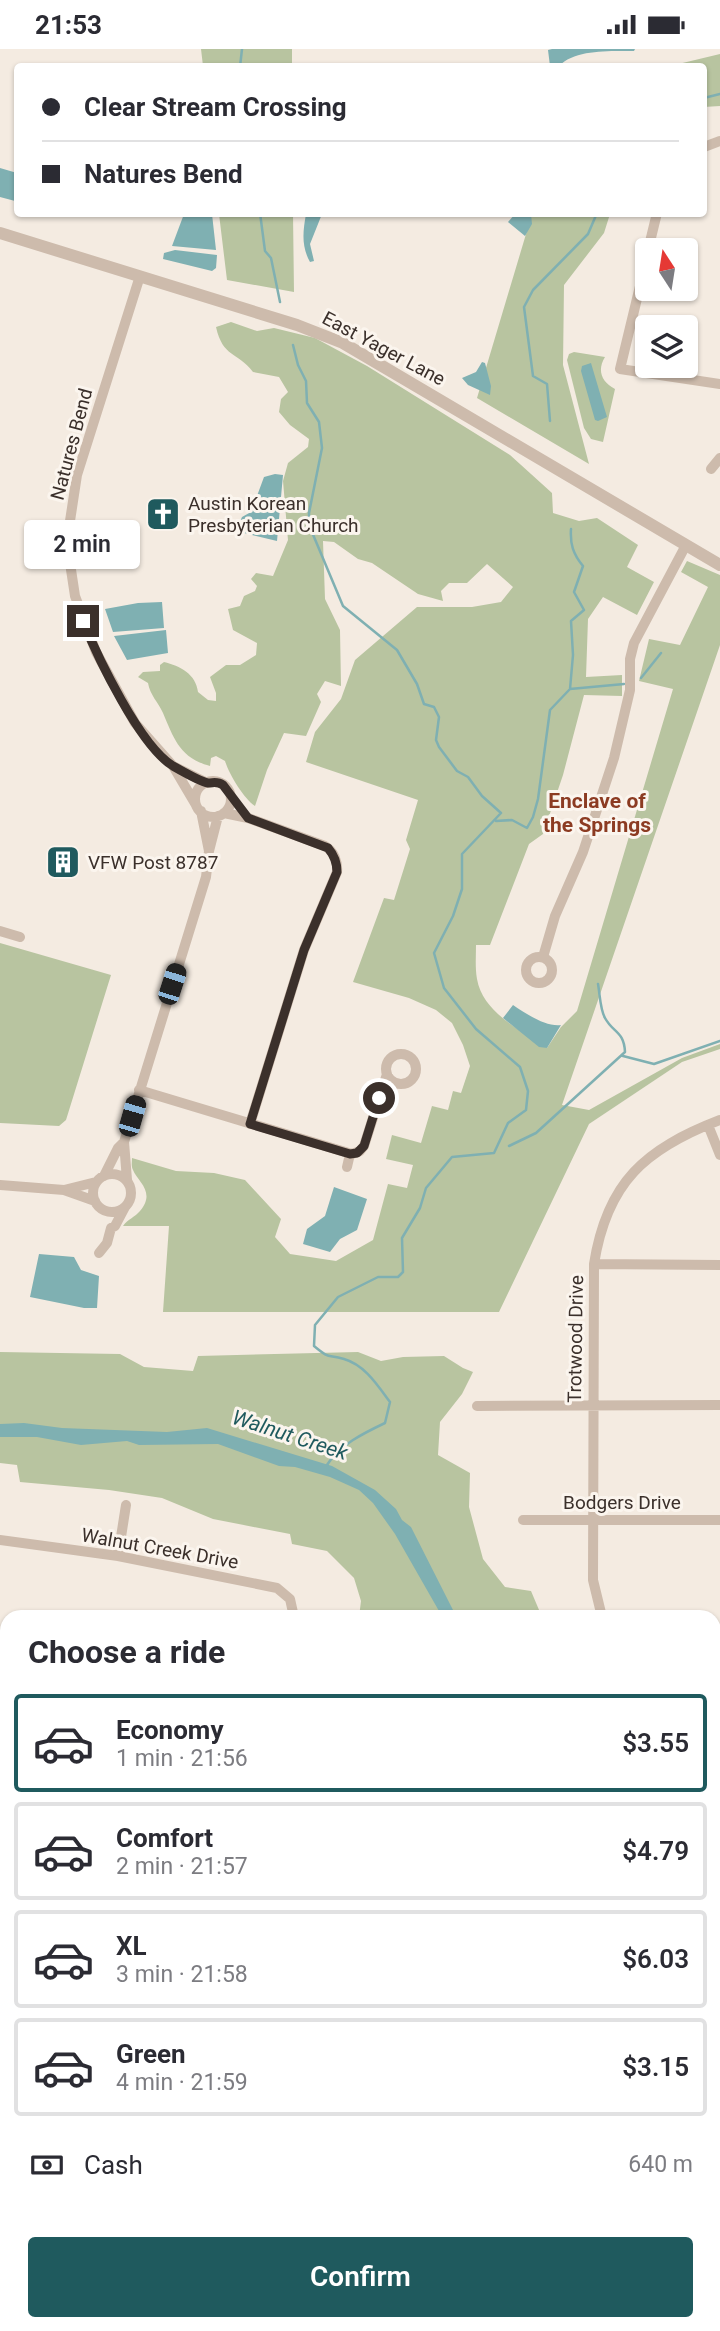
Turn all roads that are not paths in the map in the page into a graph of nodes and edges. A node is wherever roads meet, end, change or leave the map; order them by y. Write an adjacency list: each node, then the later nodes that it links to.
1 (656, 217): 3 (street)
2 (0, 233): 4 (street, East Yager Lane)
3 (651, 238)
4 (140, 276): 9 (street, East Yager Lane); 11 (street, Natures Bend)
5 (636, 301): 6 (street)
6 (720, 384)
7 (720, 458): 8 (street)
8 (711, 469)
9 (687, 545): 10 (street, East Yager Lane); 20 (street)
10 (720, 565)
11 (173, 766): 12 (street, Natures Bend); 14 (street, Natures Bend)
12 (207, 783): 13 (street); 14 (street)
13 (230, 796): 15 (street); 16 (street)
14 (199, 808): 15 (street); 17 (street, Natures Bend)
15 (221, 815): 16 (street); 17 (street, Natures Bend)
16 (248, 818): 24 (street)
17 (209, 851): 22 (street, Natures Bend)
18 (0, 931): 19 (street)
19 (20, 937)
20 (543, 957)
21 (387, 1074): 27 (street)
22 (139, 1090): 24 (street); 26 (street, Natures Bend)
23 (720, 1120): 25 (street, Trotwood Drive)
24 (250, 1124): 27 (street)
25 (708, 1125): 28 (street); 39 (street, Trotwood Drive)
26 (124, 1142): 30 (street, Natures Bend); 31 (street, Natures Bend)
27 (350, 1154): 29 (street)
28 (720, 1155)
29 (346, 1167)
30 (100, 1179): 31 (street); 33 (street); 34 (street)
31 (127, 1180): 35 (street)
32 (0, 1185): 33 (street)
33 (64, 1190): 34 (street)
34 (95, 1201): 36 (street)
35 (125, 1207): 36 (street); 37 (street)
36 (104, 1210): 37 (street)
37 (111, 1228): 38 (street)
38 (99, 1253)
39 (594, 1265): 40 (street); 41 (street, Trotwood Drive)
40 (720, 1265)
41 (592, 1405): 42 (street); 43 (street); 46 (street, Trotwood Drive)
42 (720, 1405)
43 (477, 1406)
44 (126, 1505): 49 (street)
45 (523, 1520): 46 (street, Bodgers Drive)
46 (593, 1520): 47 (street, Bodgers Drive); 51 (street, Trotwood Drive)
47 (720, 1520)
48 (0, 1540): 49 (street, Walnut Creek Drive)
49 (118, 1556): 50 (street, Walnut Creek Drive)
50 (292, 1610)
51 (600, 1610)

